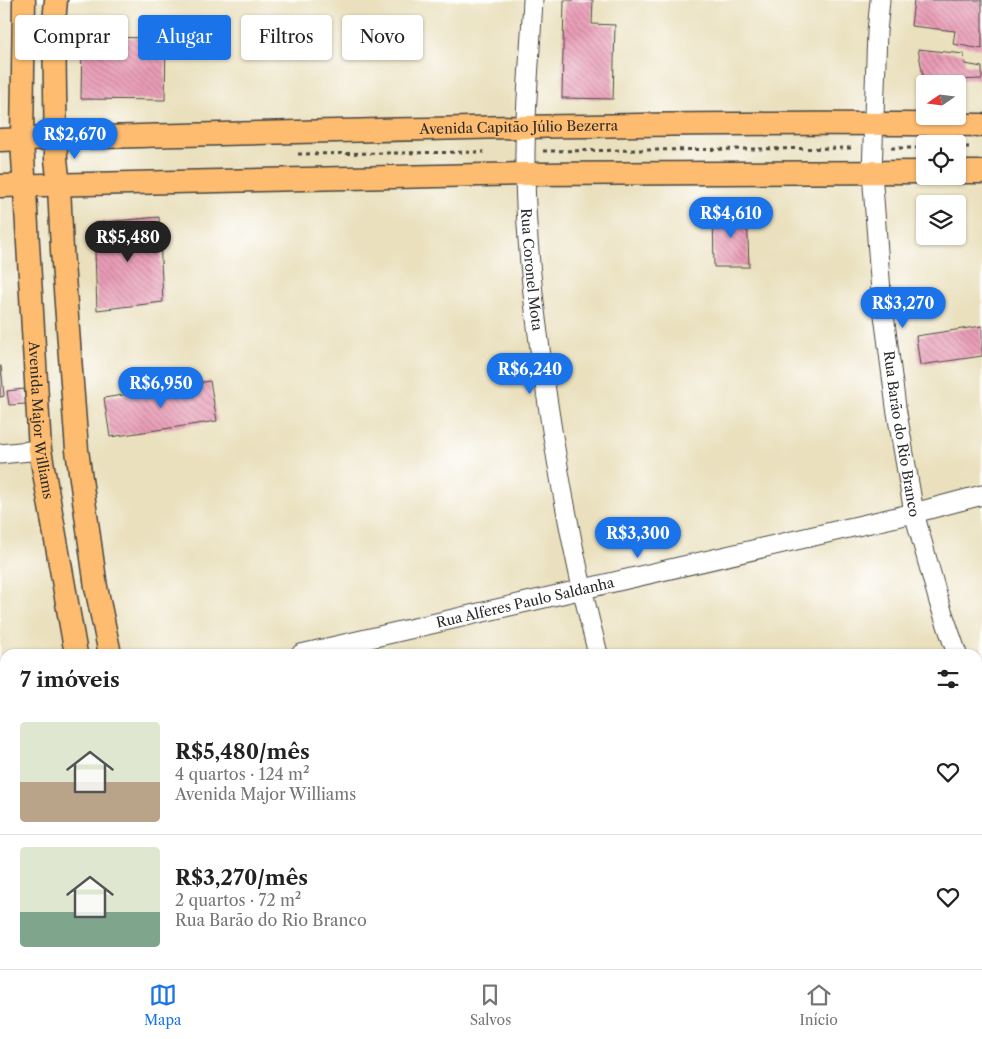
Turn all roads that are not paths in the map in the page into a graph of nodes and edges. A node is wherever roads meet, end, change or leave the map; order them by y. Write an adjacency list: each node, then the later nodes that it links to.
1 (24, 0): 10 (main road, Avenida Major Williams)
2 (56, 0): 8 (main road)
3 (533, 0): 7 (street, Rua Coronel Mota)
4 (880, 0): 5 (street, Rua Barão do Rio Branco)
5 (873, 123): 6 (main road, Avenida Capitão Júlio Bezerra); 7 (main road, Avenida Capitão Júlio Bezerra); 11 (street, Rua Barão do Rio Branco)
6 (982, 125)
7 (525, 128): 8 (main road, Avenida Capitão Júlio Bezerra); 15 (street, Rua Coronel Mota)
8 (55, 138): 10 (main road); 18 (main road)
9 (0, 140): 10 (main road)
10 (22, 140): 17 (main road, Avenida Major Williams)
11 (872, 172): 12 (main road); 15 (main road); 22 (street, Rua Barão do Rio Branco)
12 (916, 172)
13 (966, 172): 14 (main road)
14 (982, 172)
15 (525, 174): 18 (main road); 23 (street, Rua Coronel Mota)
16 (0, 186): 17 (main road)
17 (24, 186): 18 (main road); 19 (main road, Avenida Major Williams)
18 (59, 186): 25 (main road)
19 (40, 450): 20 (street); 24 (main road, Avenida Major Williams)
20 (0, 454)
21 (982, 495): 22 (street, Rua Alferes Paulo Saldanha)
22 (914, 513): 23 (street, Rua Alferes Paulo Saldanha); 28 (street, Rua Barão do Rio Branco)
23 (582, 589): 26 (street, Rua Alferes Paulo Saldanha); 27 (street, Rua Coronel Mota)
24 (75, 649)
25 (109, 649)
26 (323, 649)
27 (597, 649)
28 (955, 649)

